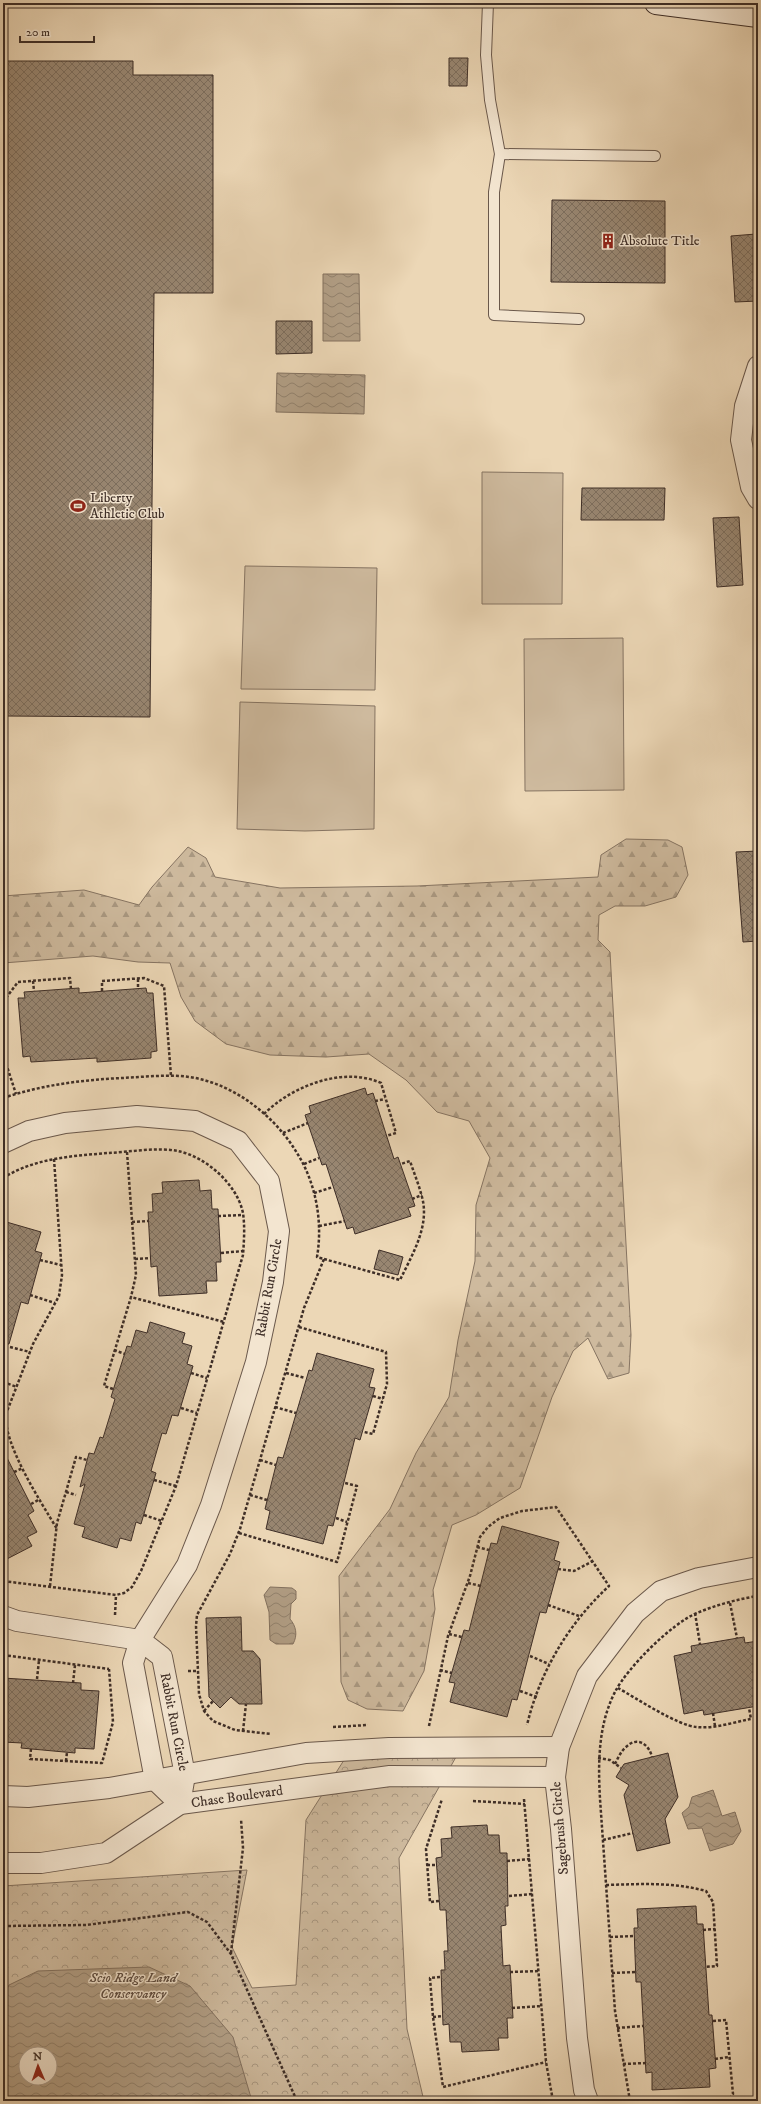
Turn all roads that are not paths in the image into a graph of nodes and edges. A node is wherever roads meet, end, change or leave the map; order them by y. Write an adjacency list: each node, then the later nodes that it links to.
1 (488, 3): 4 (lane)
2 (656, 3): 3 (main road)
3 (758, 16)
4 (500, 154): 5 (lane); 6 (lane)
5 (655, 156)
6 (579, 319)
7 (758, 366): 8 (street)
8 (758, 499)
9 (3, 1143): 12 (street, Rabbit Run Circle)
10 (758, 1567): 13 (street, Sagebrush Circle)
11 (3, 1616): 12 (street, Rabbit Run Circle)
12 (140, 1640): 15 (street, Rabbit Run Circle); 18 (street, Rabbit Run Circle)
13 (559, 1747): 14 (street, Chase Boulevard); 17 (street, Sagebrush Circle)
14 (389, 1748): 15 (street, Chase Boulevard); 16 (street)
15 (185, 1775): 18 (street, Chase Boulevard); 20 (street, Rabbit Run Circle)
16 (390, 1776): 17 (street, Chase Boulevard); 20 (street, Chase Boulevard)
17 (555, 1777): 22 (street, Sagebrush Circle)
18 (155, 1780): 19 (street, Chase Boulevard); 20 (street, Rabbit Run Circle)
19 (3, 1796)
20 (180, 1804): 21 (street, Chase Boulevard)
21 (3, 1863)
22 (588, 2101)

